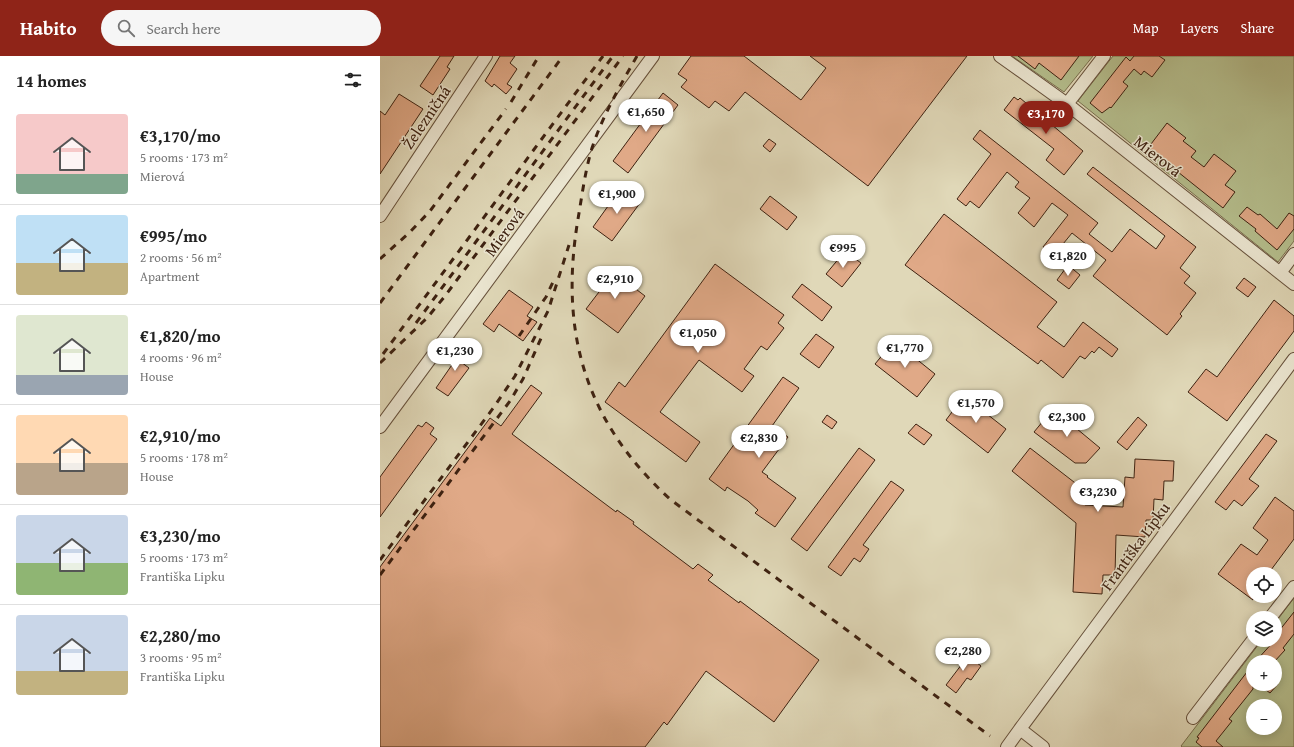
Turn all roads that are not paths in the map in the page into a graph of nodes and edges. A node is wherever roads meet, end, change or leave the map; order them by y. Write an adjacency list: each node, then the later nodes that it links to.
1 (486, 56): 6 (street, Železničná)
2 (654, 56): 11 (street, Mierová)
3 (1000, 56): 5 (street, Mierová)
4 (1104, 56): 5 (street)
5 (1067, 104): 8 (street, Mierová)
6 (380, 216)
7 (1294, 254): 8 (street)
8 (1280, 273): 9 (street, Mierová)
9 (1294, 284)
10 (1294, 359): 16 (street, Františka Lipku)
11 (380, 427)
12 (1294, 587): 13 (street)
13 (1275, 611)
14 (1248, 647): 15 (street)
15 (1193, 718)
16 (1020, 729): 17 (street, Františka Lipku); 18 (street)
17 (1007, 747)
18 (1043, 747)

